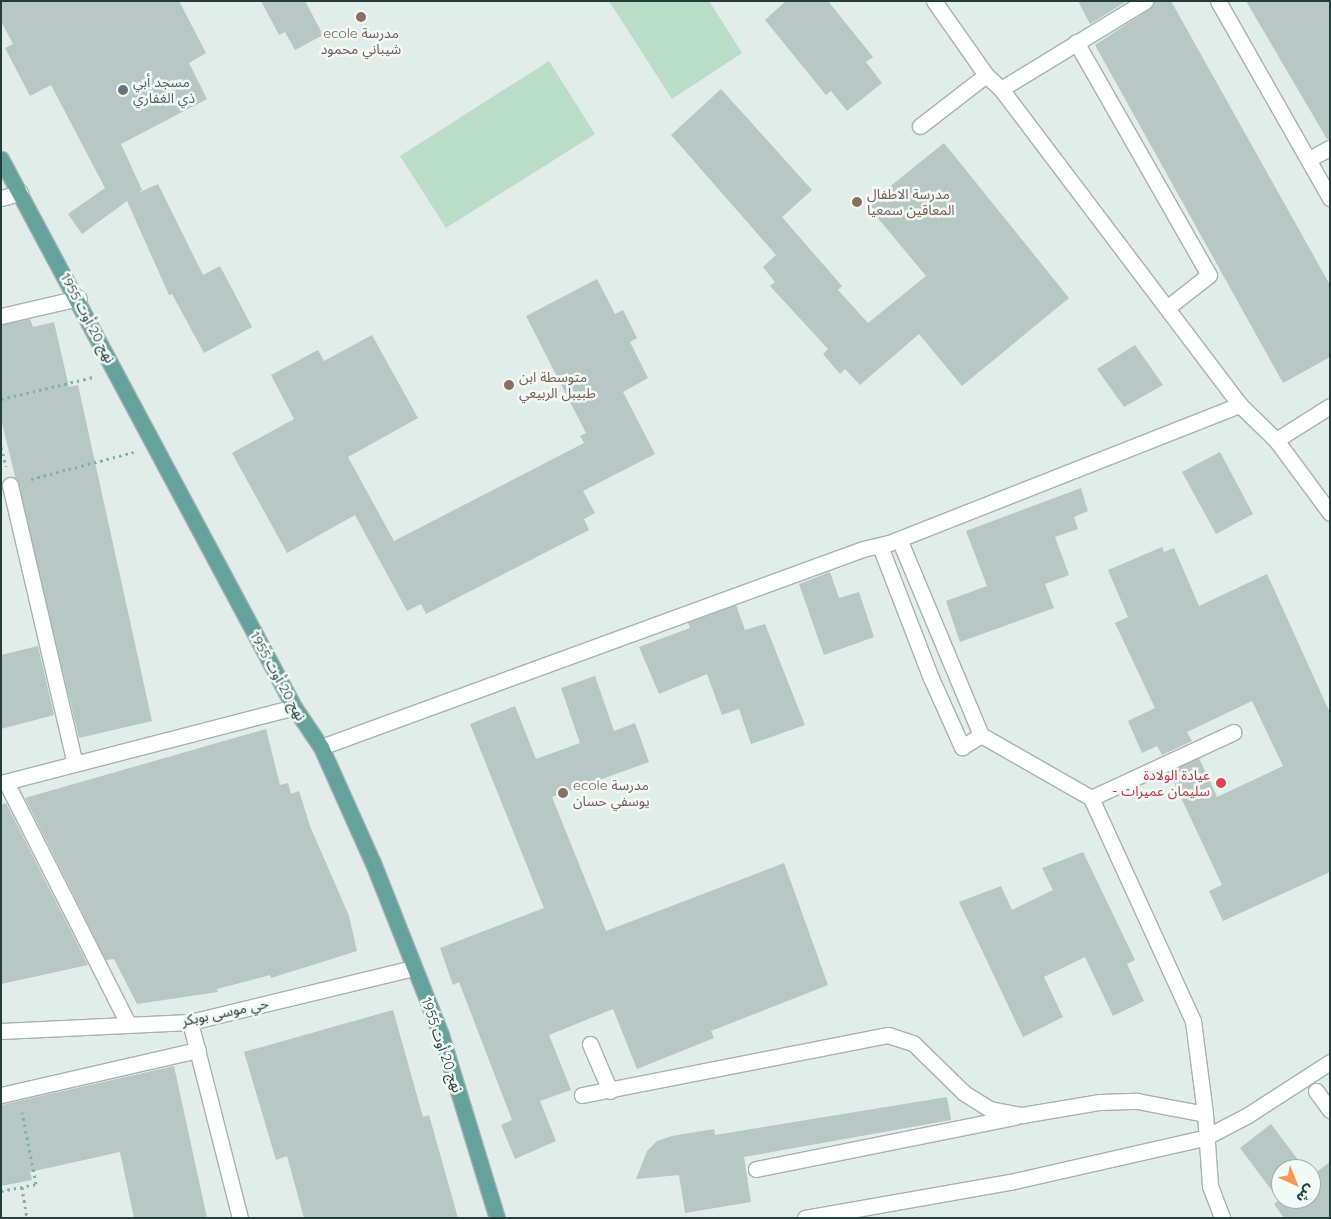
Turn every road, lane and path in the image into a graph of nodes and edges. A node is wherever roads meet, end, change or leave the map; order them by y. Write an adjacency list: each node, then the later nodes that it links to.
1 (934, 1): 5 (street)
2 (1145, 1): 4 (street)
3 (1218, 1): 10 (street)
4 (1076, 42): 6 (street); 15 (street)
5 (986, 75): 6 (street); 7 (street)
6 (1001, 89): 15 (street)
7 (920, 126)
8 (1330, 148): 10 (street)
9 (1, 159): 11 (main road, نهج 20 أوت 1955)
10 (1309, 159): 13 (street)
11 (20, 193): 12 (street); 14 (main road, نهج 20 أوت 1955)
12 (1, 198)
13 (1330, 198)
14 (78, 298): 16 (street); 17 (main road, نهج 20 أوت 1955)
15 (1168, 307): 19 (street)
16 (1, 316)
17 (115, 371): 18 (path); 22 (main road, نهج 20 أوت 1955)
18 (1, 399)
19 (1240, 405): 21 (street); 25 (street)
20 (1330, 406): 21 (street)
21 (1276, 440): 24 (street)
22 (154, 446): 23 (path); 27 (main road, نهج 20 أوت 1955)
23 (10, 485): 31 (street)
24 (1330, 513)
25 (899, 539): 26 (street); 29 (street)
26 (880, 546): 29 (street); 30 (street)
27 (294, 707): 30 (main road, نهج 20 أوت 1955); 31 (street)
28 (1234, 732): 33 (street)
29 (981, 735): 33 (street)
30 (320, 747): 34 (main road, نهج 20 أوت 1955)
31 (75, 764): 32 (street)
32 (4, 782): 36 (street)
33 (1091, 798): 47 (street)
34 (414, 968): 35 (street, حي موسى بوبكر); 55 (main road, نهج 20 أوت 1955)
35 (190, 1022): 36 (street, حي موسى بوبكر); 39 (street)
36 (128, 1024): 37 (street, حي موسى بوبكر)
37 (1, 1031)
38 (590, 1044): 41 (street)
39 (198, 1050): 42 (street); 54 (street)
40 (1330, 1062): 49 (street)
41 (610, 1090): 45 (street); 48 (street)
42 (18, 1091): 44 (street); 51 (path)
43 (1316, 1091): 46 (street)
44 (1, 1095)
45 (582, 1096)
46 (1330, 1110)
47 (1205, 1114): 48 (street); 49 (street)
48 (1022, 1116): 50 (street)
49 (1204, 1138): 56 (street); 57 (street)
50 (756, 1169)
51 (22, 1187): 52 (path); 53 (path)
52 (1, 1190)
53 (27, 1218)
54 (240, 1218)
55 (497, 1218)
56 (805, 1218)
57 (1222, 1218)

